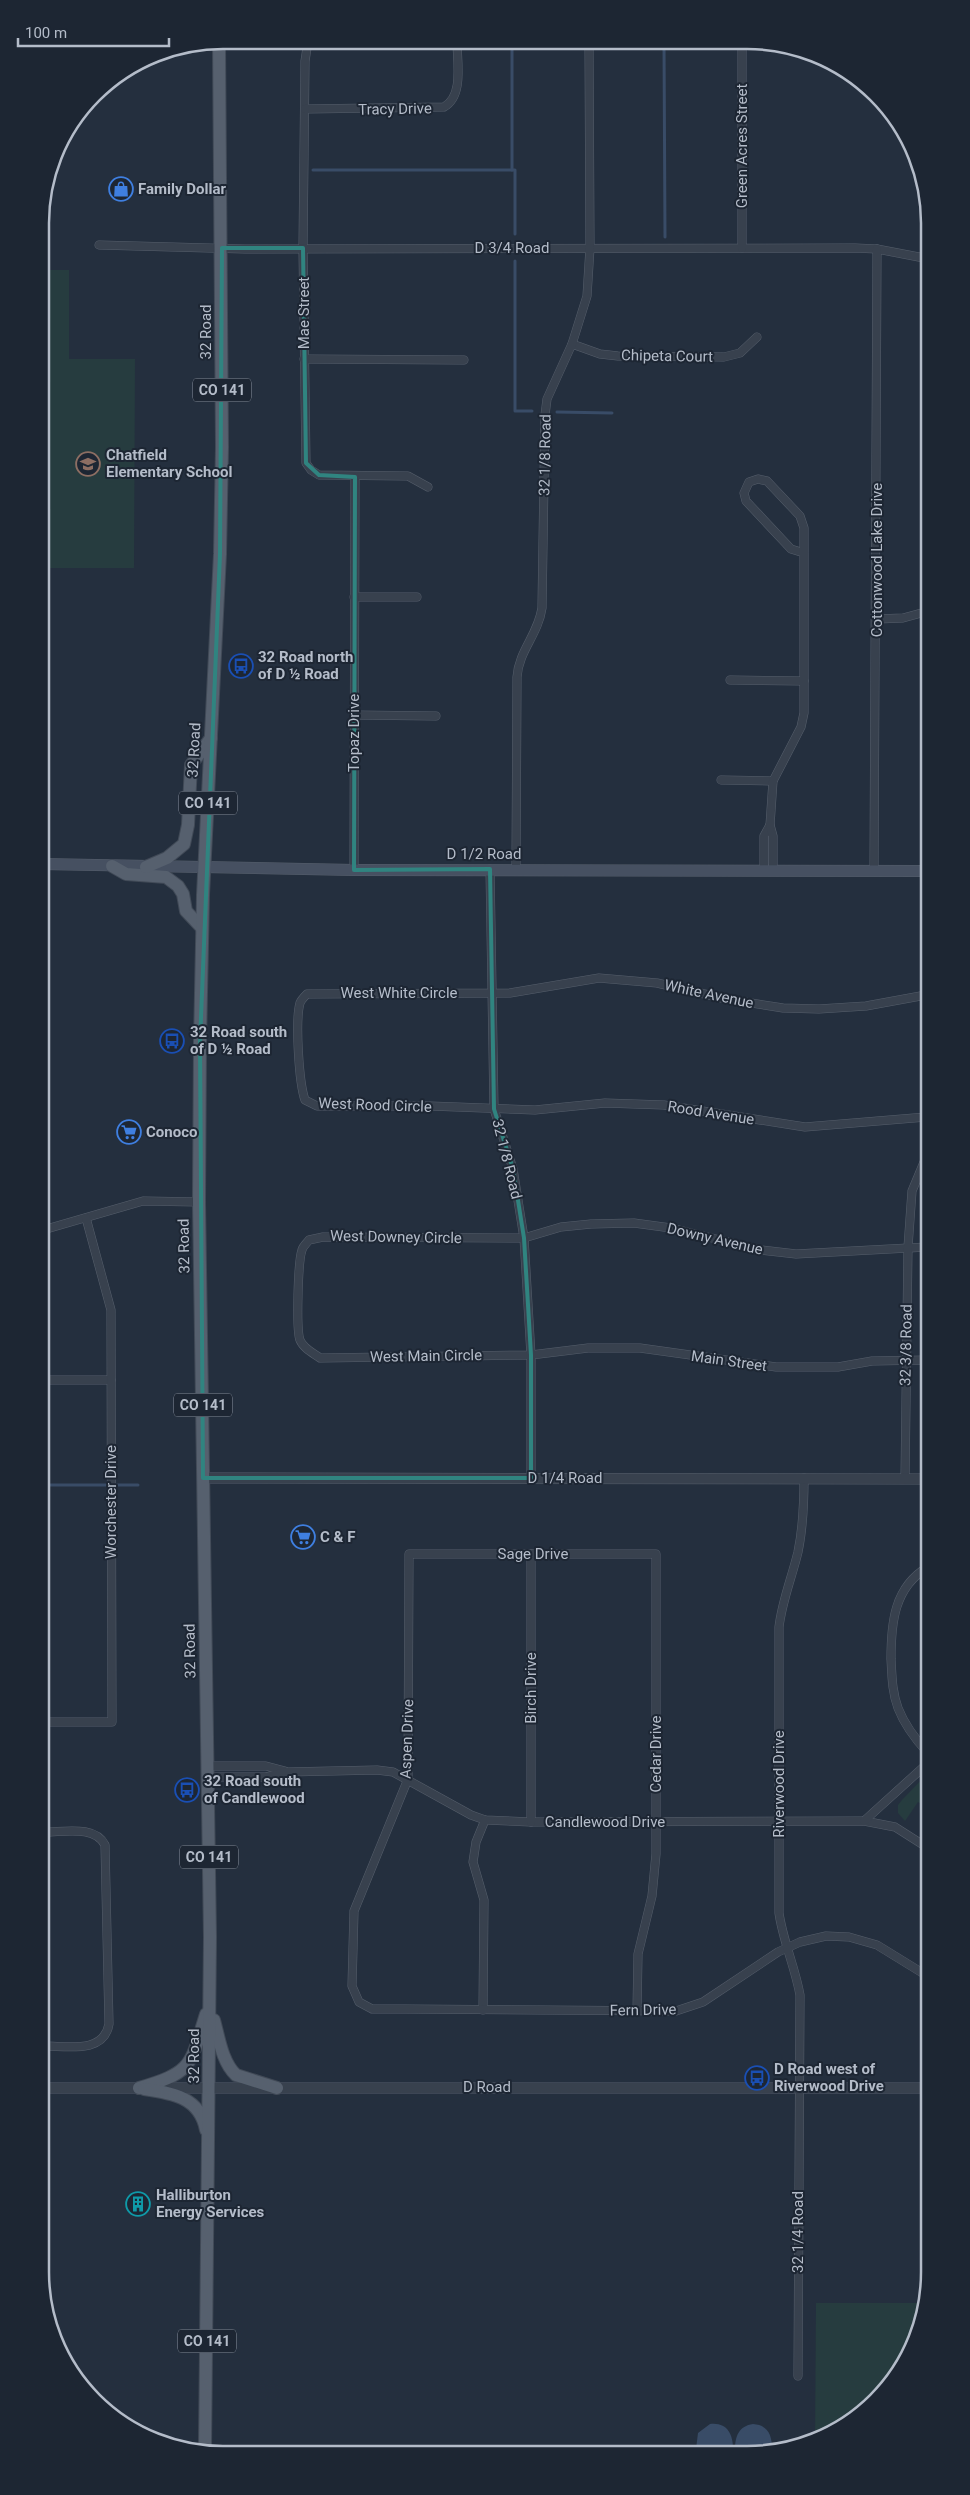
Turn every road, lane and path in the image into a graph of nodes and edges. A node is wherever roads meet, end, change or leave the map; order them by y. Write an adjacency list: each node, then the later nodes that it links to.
1 (218, 49): 8 (main road, 32 Road / CO 141)
2 (306, 49): 6 (street, Mae Street)
3 (457, 49): 6 (street, Tracy Drive)
4 (589, 49): 10 (street, 32 1/8 Road)
5 (742, 49): 11 (street, Green Acres Street)
6 (305, 109): 9 (street, Mae Street)
7 (98, 245): 8 (street, D 3/4 Road)
8 (222, 248): 9 (street, D 3/4 Road); 29 (main road, 32 Road / CO 141)
9 (303, 248): 10 (street, D 3/4 Road); 16 (street, Mae Street)
10 (590, 248): 11 (street, D 3/4 Road); 15 (street, 32 1/8 Road)
11 (742, 248): 12 (street, D 3/4 Road)
12 (877, 249): 13 (street, D 3/4 Road); 24 (street, Cottonwood Lake Drive)
13 (921, 257)
14 (757, 337): 15 (street, Chipeta Court)
15 (572, 344): 37 (street, 32 1/8 Road)
16 (304, 359): 17 (street); 18 (street, Mae Street)
17 (464, 360)
18 (355, 477): 19 (street, Mae Street); 21 (street, Topaz Drive)
19 (428, 487)
20 (804, 553): 20 (street); 26 (street)
21 (354, 596): 22 (street); 27 (street, Topaz Drive)
22 (417, 596)
23 (921, 613): 24 (street)
24 (877, 619): 40 (street, Cottonwood Lake Drive)
25 (730, 680): 26 (street)
26 (804, 680): 31 (street)
27 (354, 715): 28 (street); 38 (street, Topaz Drive)
28 (436, 716)
29 (211, 738): 34 (main road); 35 (main road, 32 Road / CO 141)
30 (721, 780): 31 (street)
31 (773, 781): 39 (street)
32 (49, 864): 33 (main road, D 1/2 Road)
33 (112, 866): 34 (main road, D 1/2 Road); 42 (main road)
34 (146, 867): 35 (main road, D 1/2 Road)
35 (204, 868): 38 (main road, D 1/2 Road); 42 (main road, 32 Road / CO 141)
36 (490, 869): 37 (main road, D 1/2 Road); 38 (main road, D 1/2 Road); 43 (street, 32 1/8 Road)
37 (516, 869): 39 (main road, D 1/2 Road)
38 (354, 870)
39 (768, 870): 40 (main road, D 1/2 Road)
40 (874, 870): 41 (main road, D 1/2 Road)
41 (921, 871)
42 (202, 928): 49 (main road, 32 Road / CO 141)
43 (491, 993): 44 (street, West White Circle); 45 (street, White Avenue); 46 (street, 32 1/8 Road)
44 (307, 994): 46 (street, West Rood Circle)
45 (921, 996)
46 (494, 1109): 47 (street, Rood Avenue); 52 (street, 32 1/8 Road)
47 (921, 1117)
48 (921, 1168): 53 (street, 32 3/8 Road)
49 (199, 1202): 50 (street); 61 (main road, 32 Road / CO 141)
50 (86, 1218): 51 (street); 60 (street, Worchester Drive)
51 (49, 1228)
52 (524, 1238): 53 (street, Downy Avenue); 55 (street, 32 1/8 Road); 56 (street, West Downey Circle)
53 (908, 1247): 54 (street, Downy Avenue); 57 (street, 32 3/8 Road)
54 (921, 1247)
55 (531, 1355): 56 (street, West Main Circle); 57 (street, Main Street); 62 (street, 32 1/8 Road)
56 (320, 1358)
57 (905, 1360): 58 (street, Main Street); 64 (street, 32 3/8 Road)
58 (921, 1360)
59 (49, 1380): 60 (street)
60 (111, 1380): 70 (street, Worchester Drive)
61 (203, 1478): 62 (street, D 1/4 Road); 73 (main road, 32 Road / CO 141)
62 (531, 1478): 63 (street, D 1/4 Road)
63 (804, 1478): 64 (street, D 1/4 Road); 79 (street, Riverwood Drive)
64 (905, 1479): 65 (street, D 1/4 Road)
65 (921, 1479)
66 (410, 1554): 67 (street, Sage Drive); 74 (street, Aspen Drive)
67 (531, 1554): 68 (street, Sage Drive); 77 (street, Birch Drive)
68 (656, 1554): 78 (street, Cedar Drive)
69 (921, 1573): 71 (street)
70 (49, 1722)
71 (921, 1744)
72 (921, 1769): 76 (street)
73 (208, 1771): 74 (street, Candlewood Drive); 85 (main road, 32 Road / CO 141)
74 (408, 1779): 75 (street, Candlewood Drive); 84 (street, Aspen Drive)
75 (485, 1820): 77 (street, Candlewood Drive); 86 (street)
76 (864, 1821): 79 (street, Candlewood Drive); 81 (street, Candlewood Drive)
77 (531, 1822): 78 (street, Candlewood Drive)
78 (656, 1822): 79 (street, Candlewood Drive); 87 (street, Cedar Drive)
79 (779, 1822): 82 (street, Riverwood Drive)
80 (49, 1832): 88 (street)
81 (921, 1844)
82 (789, 1948): 83 (street, Fern Drive); 87 (street, Fern Drive); 94 (street, Riverwood Drive)
83 (921, 1972)
84 (359, 2002): 86 (street, Fern Drive)
85 (210, 2003): 90 (main road); 91 (main road, 32 Road / CO 141); 92 (main road)
86 (483, 2010): 87 (street, Fern Drive)
87 (637, 2011)
88 (49, 2046)
89 (49, 2088): 90 (street, D Road)
90 (139, 2088): 91 (street, D Road); 95 (main road)
91 (210, 2088): 92 (street, D Road); 95 (main road, 32 Road / CO 141)
92 (277, 2088): 94 (street, D Road)
93 (921, 2088): 94 (street, D Road)
94 (801, 2089): 96 (street, 32 1/4 Road)
95 (210, 2148): 97 (main road, 32 Road / CO 141)
96 (798, 2376)
97 (205, 2445)

